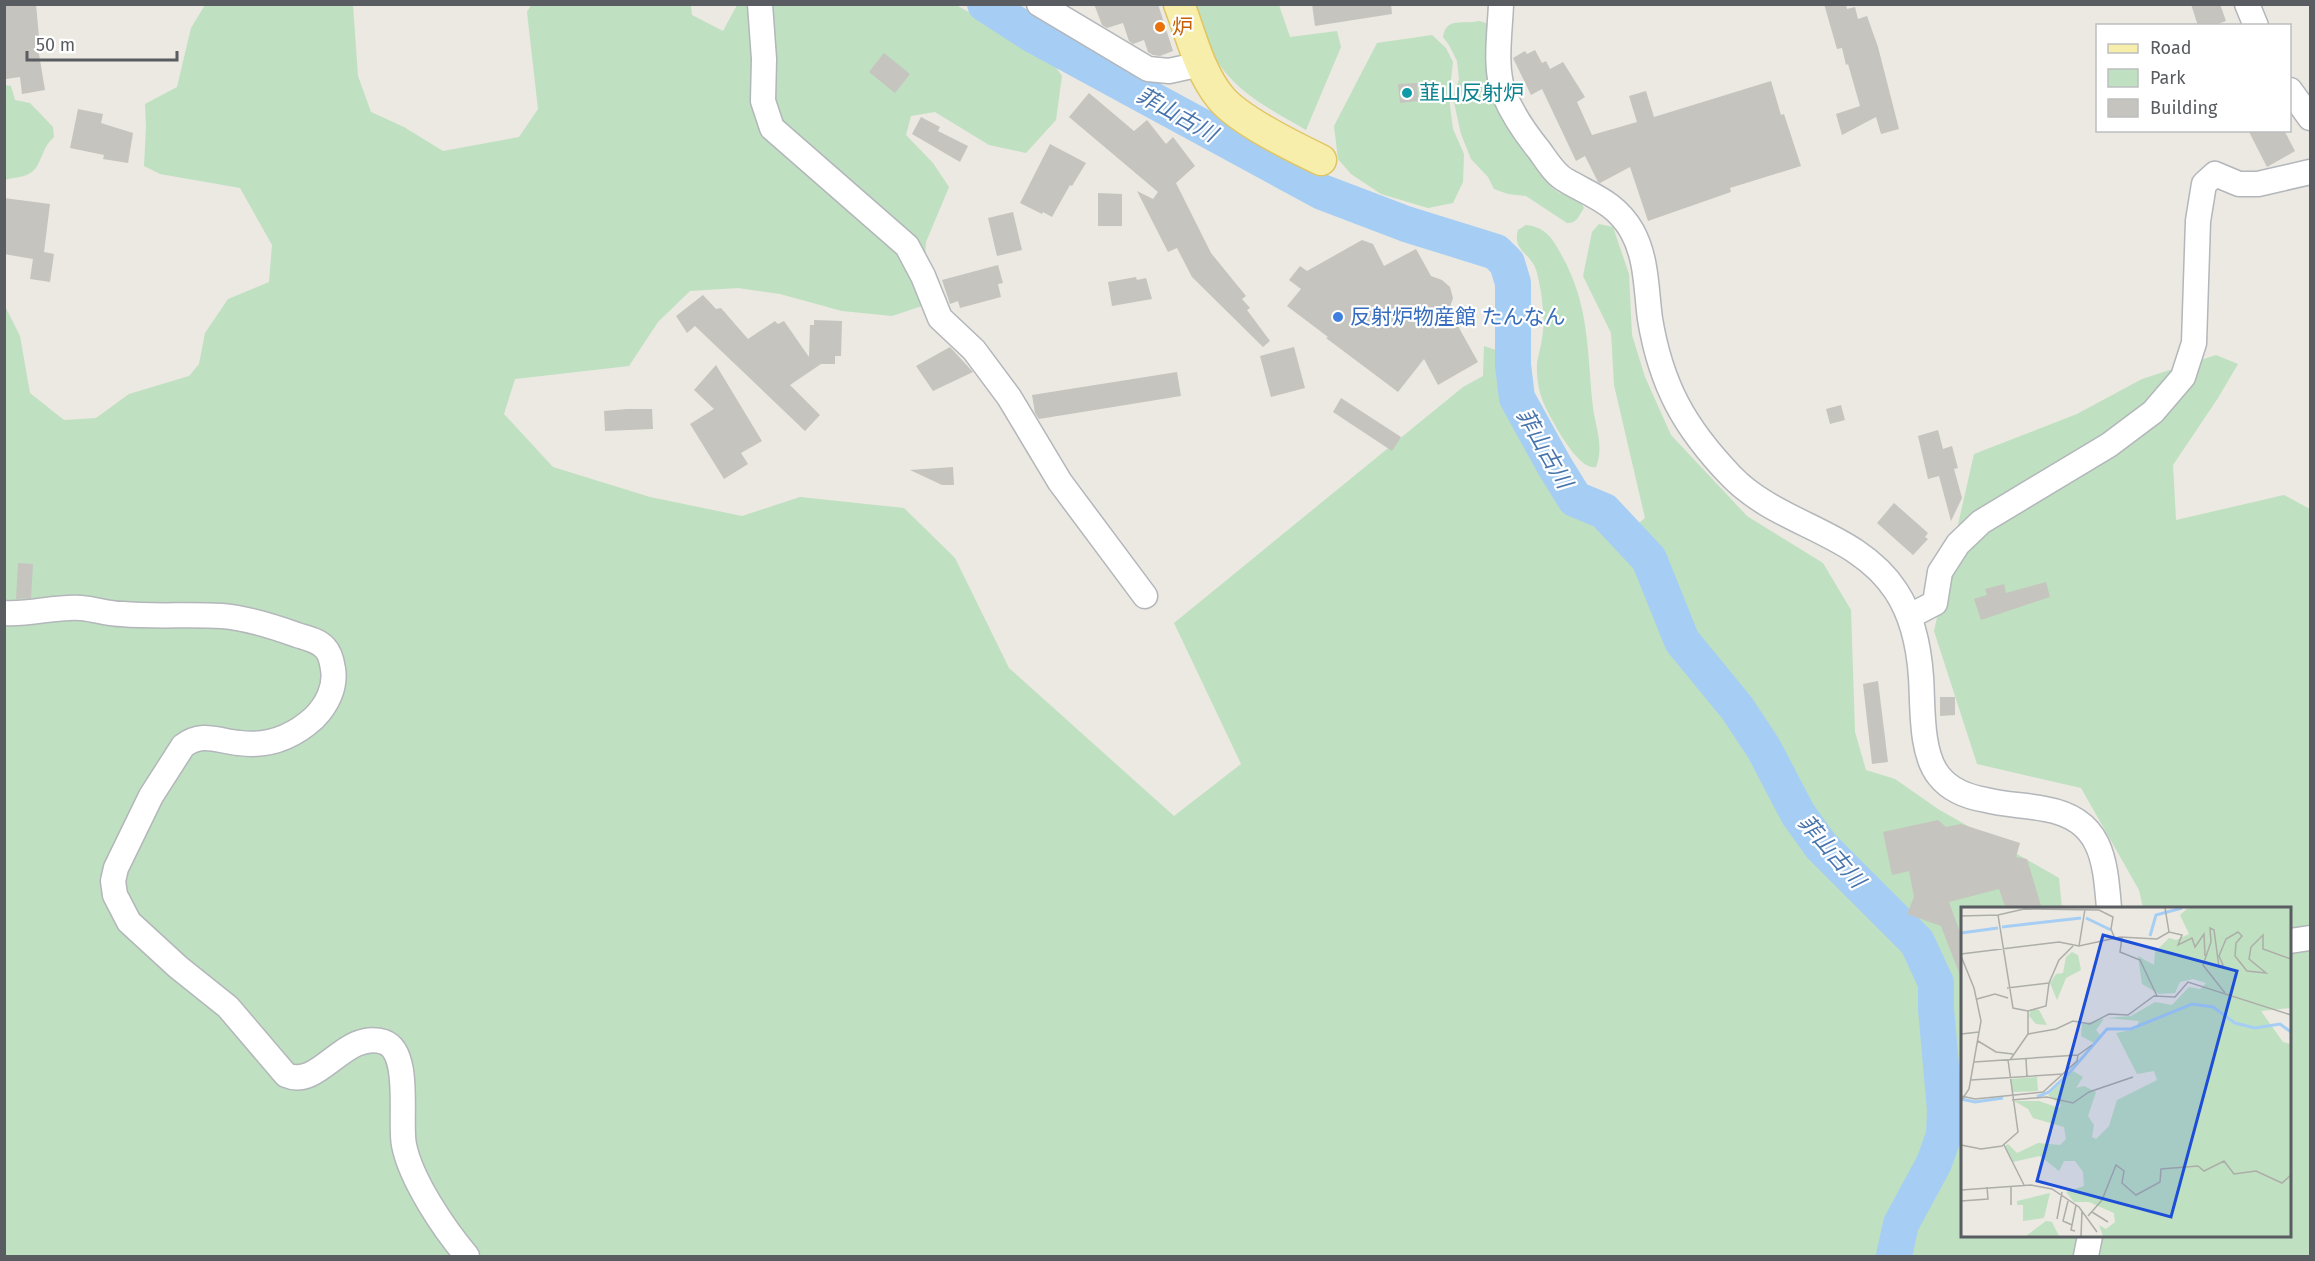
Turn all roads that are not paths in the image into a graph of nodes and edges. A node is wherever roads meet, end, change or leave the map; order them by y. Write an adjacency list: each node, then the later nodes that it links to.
1 (760, 4): 12 (street)
2 (1039, 4): 7 (street)
3 (1179, 4): 7 (main road)
4 (1501, 4): 14 (street)
5 (2247, 4): 6 (street)
6 (2255, 24)
7 (1201, 64): 10 (main road)
8 (2291, 92): 9 (street)
9 (2309, 112)
10 (1321, 160)
11 (2310, 172): 14 (street)
12 (1145, 596)
13 (4, 613): 19 (street)
14 (1910, 616): 15 (street)
15 (2109, 907)
16 (2310, 938): 17 (street)
17 (2291, 941)
18 (2090, 1237): 20 (street)
19 (467, 1257)
20 (2086, 1257)

